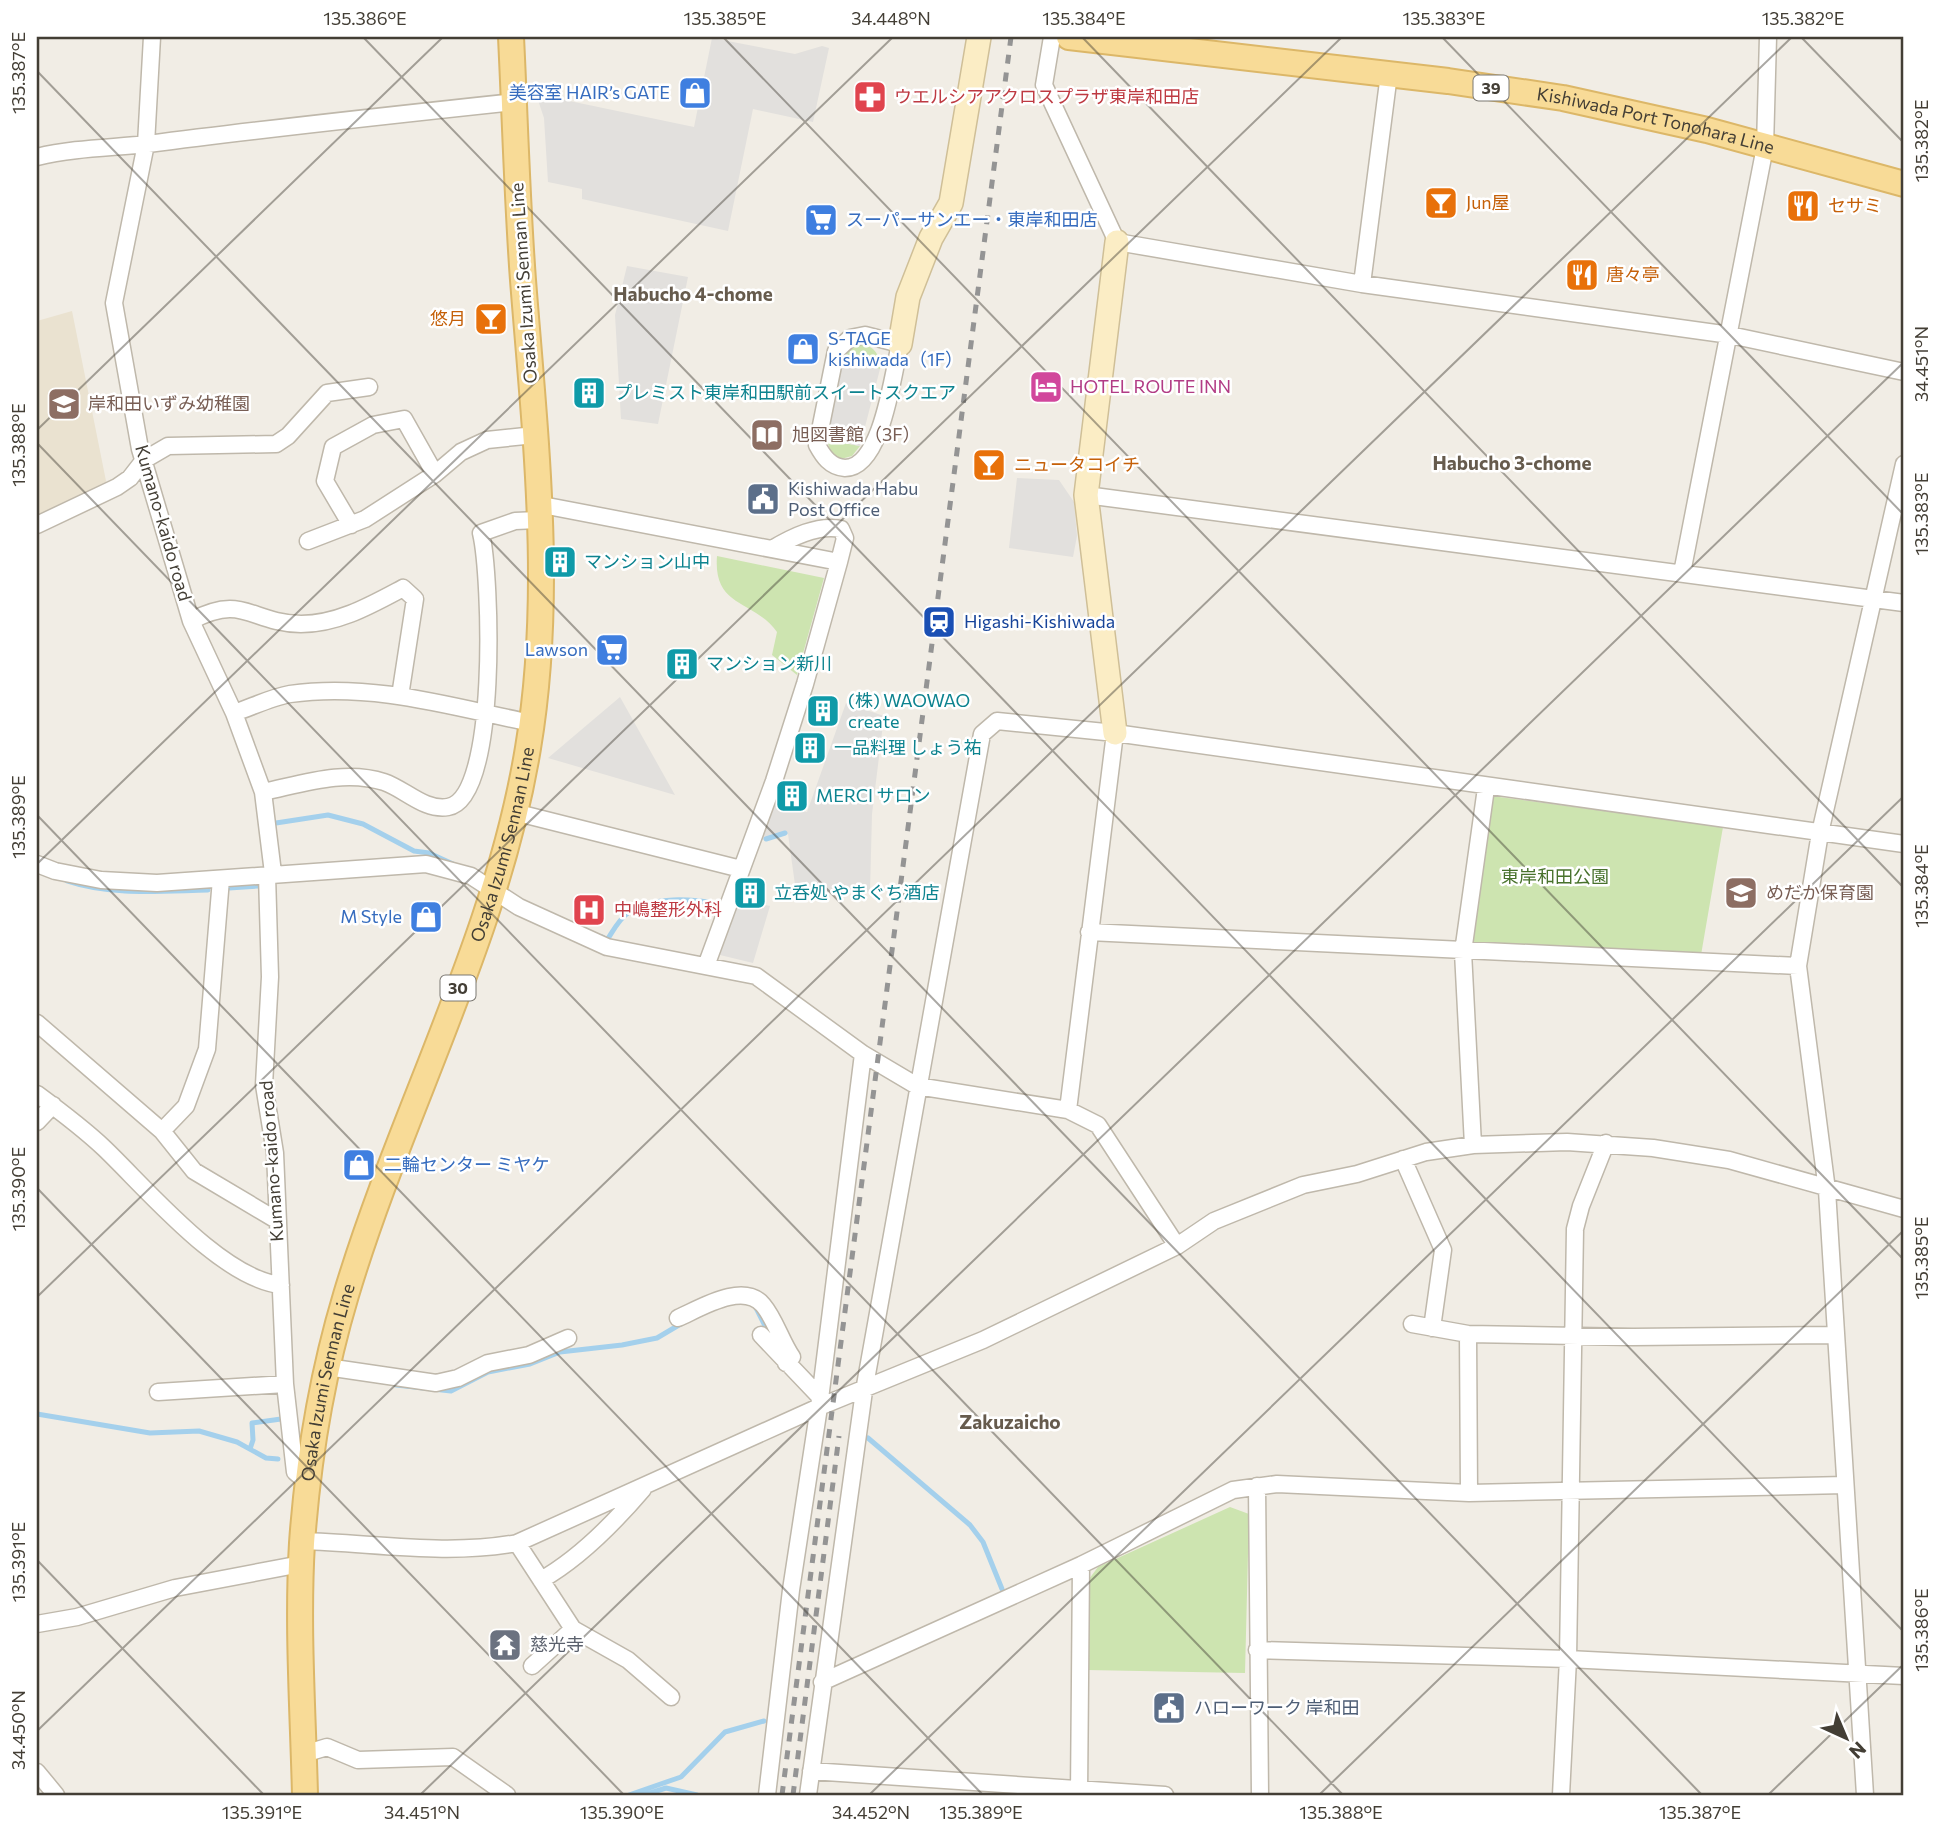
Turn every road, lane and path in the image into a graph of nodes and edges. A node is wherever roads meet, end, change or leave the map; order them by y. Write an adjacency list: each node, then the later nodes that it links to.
1 (152, 37): 10 (street, Kumano-kaido road)
2 (511, 37): 9 (main road, Osaka Izumi Sennan Line / 30)
3 (979, 37): 17 (street)
4 (1052, 37): 14 (street)
5 (1069, 37): 7 (main road, Kishiwada Port Tonohara Line / 39)
6 (1768, 37): 11 (street)
7 (1116, 39): 8 (main road, Kishiwada Port Tonohara Line / 39)
8 (1388, 74): 11 (main road, Kishiwada Port Tonohara Line / 39); 15 (street)
9 (514, 102): 10 (street); 20 (main road, Osaka Izumi Sennan Line / 30)
10 (146, 144): 12 (street); 21 (street, Kumano-kaido road)
11 (1765, 147): 13 (main road, Kishiwada Port Tonohara Line / 39); 16 (street)
12 (37, 157)
13 (1904, 184)
14 (1117, 242): 15 (street); 24 (street)
15 (1362, 284): 16 (street)
16 (1730, 335): 18 (street); 31 (street)
17 (900, 344): 17 (street)
18 (1904, 372)
19 (369, 387): 21 (street)
20 (535, 435): 23 (street); 25 (main road, Osaka Izumi Sennan Line / 30)
21 (144, 460): 27 (street); 34 (street, Kumano-kaido road)
22 (1904, 464): 32 (street)
23 (435, 474): 26 (street); 26 (street)
24 (1086, 495): 31 (street); 39 (street)
25 (538, 512): 29 (street); 37 (street); 38 (main road, Osaka Izumi Sennan Line / 30)
26 (351, 524): 28 (street)
27 (37, 525)
28 (308, 541)
29 (772, 549): 30 (street); 30 (street)
30 (839, 562): 46 (street)
31 (1682, 573): 32 (street)
32 (1874, 599): 33 (street); 43 (street)
33 (1904, 603)
34 (191, 621): 35 (street); 36 (street, Kumano-kaido road)
35 (400, 696): 36 (street); 37 (street)
36 (234, 713): 41 (street, Kumano-kaido road)
37 (484, 714): 38 (street); 41 (street)
38 (531, 723): 42 (main road, Osaka Izumi Sennan Line / 30)
39 (1115, 733): 40 (street); 50 (street); 56 (street)
40 (1486, 788): 43 (street); 51 (street)
41 (263, 792): 47 (street, Kumano-kaido road)
42 (514, 812): 46 (street); 49 (main road, Osaka Izumi Sennan Line / 30)
43 (1820, 833): 44 (street); 53 (street)
44 (1904, 844)
45 (37, 864): 48 (street)
46 (741, 869): 52 (street)
47 (270, 874): 48 (street); 49 (street); 67 (street, Kumano-kaido road)
48 (221, 879): 61 (street)
49 (493, 892): 52 (street); 79 (main road, Osaka Izumi Sennan Line / 30)
50 (1090, 932): 51 (street); 59 (street)
51 (1463, 952): 53 (street); 63 (street)
52 (706, 966): 55 (street)
53 (1798, 966): 65 (street)
54 (37, 1023): 61 (street)
55 (863, 1054): 56 (street); 83 (street)
56 (917, 1086): 59 (street); 81 (street)
57 (37, 1094): 58 (street)
58 (52, 1105): 60 (street); 69 (street)
59 (1068, 1110): 68 (street)
60 (37, 1122)
61 (162, 1131): 67 (street)
62 (1606, 1143): 63 (street); 65 (street); 76 (street)
63 (1473, 1144): 64 (street)
64 (1403, 1159): 68 (street); 72 (street)
65 (1827, 1190): 66 (street); 75 (street)
66 (1904, 1209)
67 (278, 1221): 69 (street, Kumano-kaido road)
68 (1177, 1246): 81 (street)
69 (281, 1285): 80 (street, Kumano-kaido road)
70 (678, 1318): 78 (street)
71 (1412, 1324): 72 (street)
72 (1432, 1328): 73 (street)
73 (1468, 1334): 76 (street); 89 (street)
74 (761, 1335): 78 (street)
75 (1836, 1335): 76 (street); 86 (street)
76 (1576, 1337): 88 (street)
77 (568, 1338): 79 (street)
78 (789, 1360): 83 (street)
79 (327, 1367): 84 (main road, Osaka Izumi Sennan Line / 30)
80 (285, 1384): 82 (street); 84 (street, Kumano-kaido road)
81 (864, 1391): 83 (street); 101 (street)
82 (158, 1392)
83 (820, 1402): 85 (street); 110 (street)
84 (308, 1483): 91 (main road, Osaka Izumi Sennan Line / 30)
85 (647, 1484): 90 (street); 93 (street)
86 (1845, 1485): 88 (street); 99 (street)
87 (1257, 1486): 89 (street); 92 (street); 96 (street)
88 (1571, 1490): 89 (street); 97 (street)
89 (1469, 1493)
90 (517, 1543): 91 (street); 93 (street)
91 (302, 1553): 94 (street); 103 (main road, Osaka Izumi Sennan Line / 30)
92 (1081, 1564): 101 (street); 106 (street)
93 (541, 1580): 95 (street)
94 (37, 1624)
95 (573, 1629): 98 (street); 102 (street)
96 (1257, 1650): 97 (street); 113 (street)
97 (1567, 1659): 99 (street); 114 (street)
98 (532, 1666)
99 (1860, 1675): 100 (street); 115 (street)
100 (1904, 1676)
101 (822, 1682): 104 (street)
102 (671, 1697)
103 (304, 1754): 108 (main road, Osaka Izumi Sennan Line / 30); 109 (street)
104 (811, 1771): 106 (street); 111 (street)
105 (37, 1772): 107 (street)
106 (1079, 1793): 112 (street)
107 (56, 1795)
108 (304, 1795)
109 (507, 1795)
110 (767, 1795)
111 (808, 1795)
112 (1165, 1795)
113 (1259, 1795)
114 (1561, 1795)
115 (1865, 1795)

